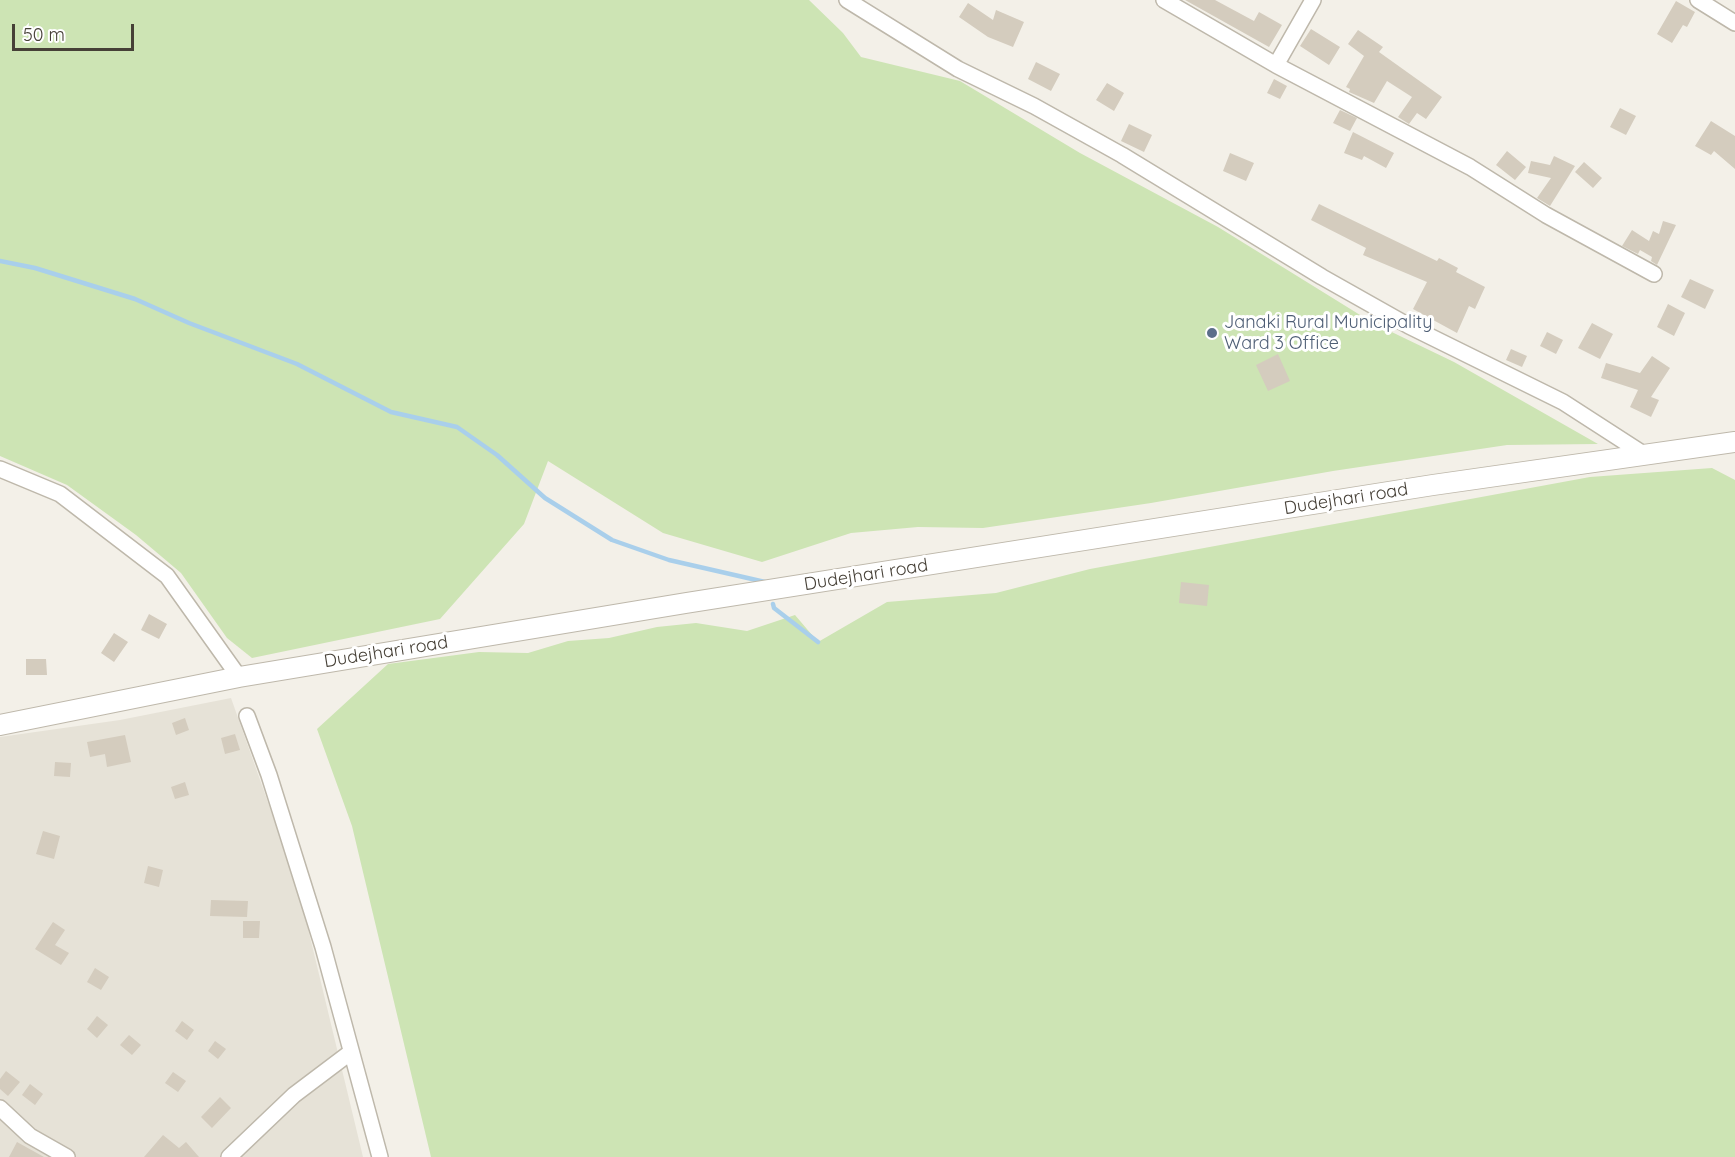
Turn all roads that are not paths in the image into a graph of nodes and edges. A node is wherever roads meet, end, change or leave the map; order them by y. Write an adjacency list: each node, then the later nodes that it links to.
1 (847, 0): 9 (street)
2 (1164, 0): 6 (street)
3 (1313, 0): 6 (street)
4 (1698, 0): 5 (street)
5 (1735, 23)
6 (1276, 65): 7 (street)
7 (1654, 274)
8 (1735, 441): 9 (street, Dudejhari road)
9 (1645, 455): 11 (street, Dudejhari road)
10 (0, 469): 11 (street)
11 (239, 677): 13 (street, Dudejhari road)
12 (247, 716): 14 (street)
13 (0, 725)
14 (351, 1052): 17 (street); 18 (street)
15 (0, 1108): 16 (street)
16 (67, 1157)
17 (229, 1157)
18 (380, 1157)

